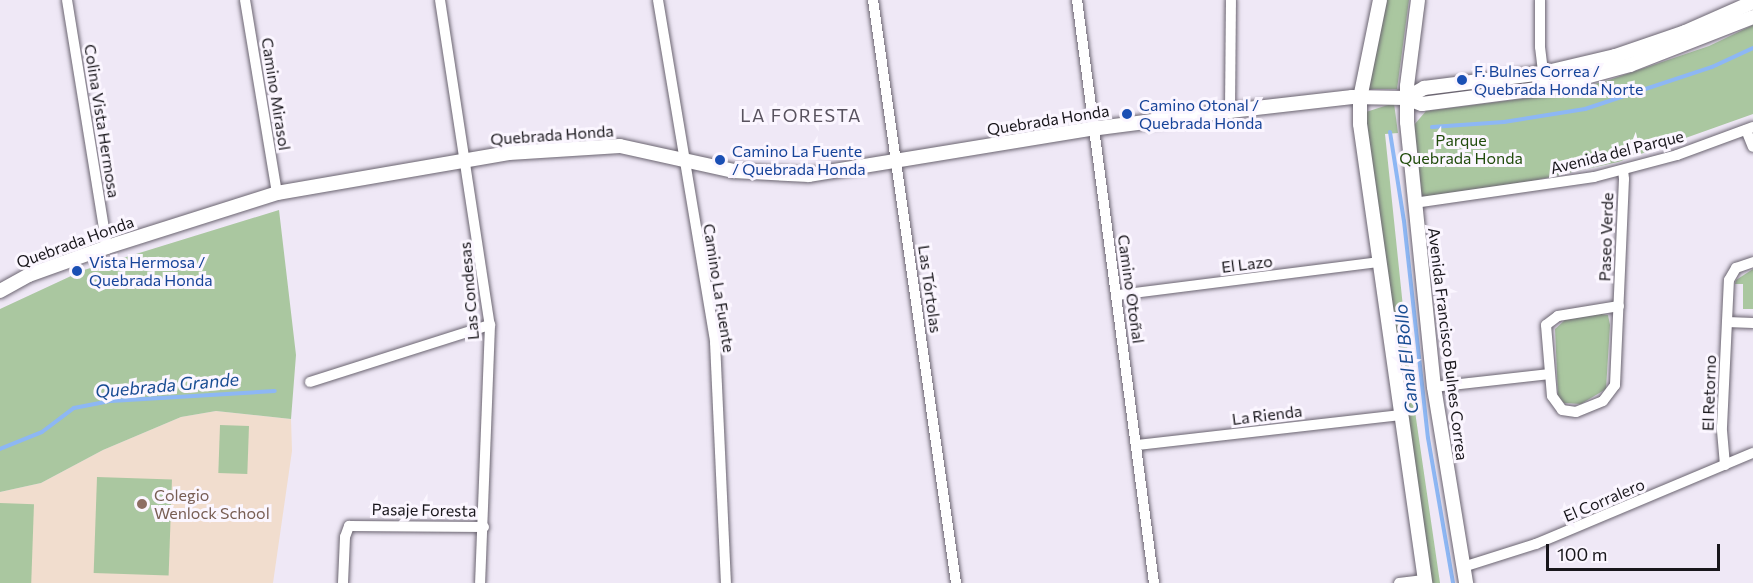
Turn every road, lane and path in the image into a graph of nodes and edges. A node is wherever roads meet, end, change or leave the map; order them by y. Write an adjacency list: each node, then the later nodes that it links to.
1 (67, 0): 27 (street, Colina Vista Hermosa)
2 (245, 0): 25 (street, Camino Mirasol)
3 (440, 0): 21 (street, Las Condesas)
4 (658, 0): 22 (street, Camino La Fuente)
5 (873, 0): 23 (street, Las Tórtolas)
6 (1077, 0): 19 (street, Camino Otoñal)
7 (1231, 0): 17 (street)
8 (1380, 0): 15 (street)
9 (1418, 0): 16 (street, Avenida Francisco Bulnes Correa)
10 (1540, 0): 13 (street)
11 (1753, 2): 13 (street)
12 (1753, 17): 14 (street)
13 (1543, 73): 14 (street); 16 (street)
14 (1545, 88): 16 (street)
15 (1360, 98): 16 (street, Quebrada Honda); 17 (street, Quebrada Honda); 28 (street)
16 (1406, 98): 26 (street, Avenida Francisco Bulnes Correa)
17 (1230, 111): 19 (street, Quebrada Honda)
18 (1750, 128): 20 (street); 24 (street, Avenida del Parque)
19 (1091, 129): 23 (street, Quebrada Honda); 31 (street, Camino Otoñal)
20 (1753, 147)
21 (467, 159): 22 (street, Quebrada Honda); 25 (street, Quebrada Honda); 35 (street, Las Condesas)
22 (683, 160): 23 (street, Quebrada Honda); 48 (street, Camino La Fuente)
23 (896, 162): 49 (street, Las Tórtolas)
24 (1623, 170): 26 (street, Avenida del Parque); 32 (street, Paseo Verde)
25 (277, 193): 27 (street, Quebrada Honda)
26 (1414, 203): 38 (street, Avenida Francisco Bulnes Correa)
27 (107, 247): 30 (street, Quebrada Honda)
28 (1379, 262): 31 (street, El Lazo); 39 (street)
29 (1753, 262): 33 (street, El Retorno)
30 (0, 291)
31 (1118, 295): 40 (street, Camino Otoñal)
32 (1619, 306): 36 (street, Paseo Verde); 36 (street, Paseo Verde)
33 (1727, 322): 34 (street); 42 (street, El Retorno)
34 (1753, 324)
35 (490, 325): 37 (street); 43 (street, Las Condesas)
36 (1549, 374): 38 (street)
37 (310, 382)
38 (1434, 387): 44 (street, Avenida Francisco Bulnes Correa)
39 (1400, 415): 40 (street, La Rienda); 45 (street)
40 (1138, 445): 50 (street, Camino Otoñal)
41 (1753, 453): 42 (street, El Corralero)
42 (1725, 465): 44 (street, El Corralero)
43 (484, 526): 46 (street, Pasaje Foresta); 47 (street, Las Condesas)
44 (1463, 567): 52 (street, Avenida Francisco Bulnes Correa)
45 (1424, 582): 51 (street)
46 (343, 583)
47 (480, 583)
48 (726, 583)
49 (956, 583)
50 (1154, 583)
51 (1399, 583)
52 (1466, 583)

